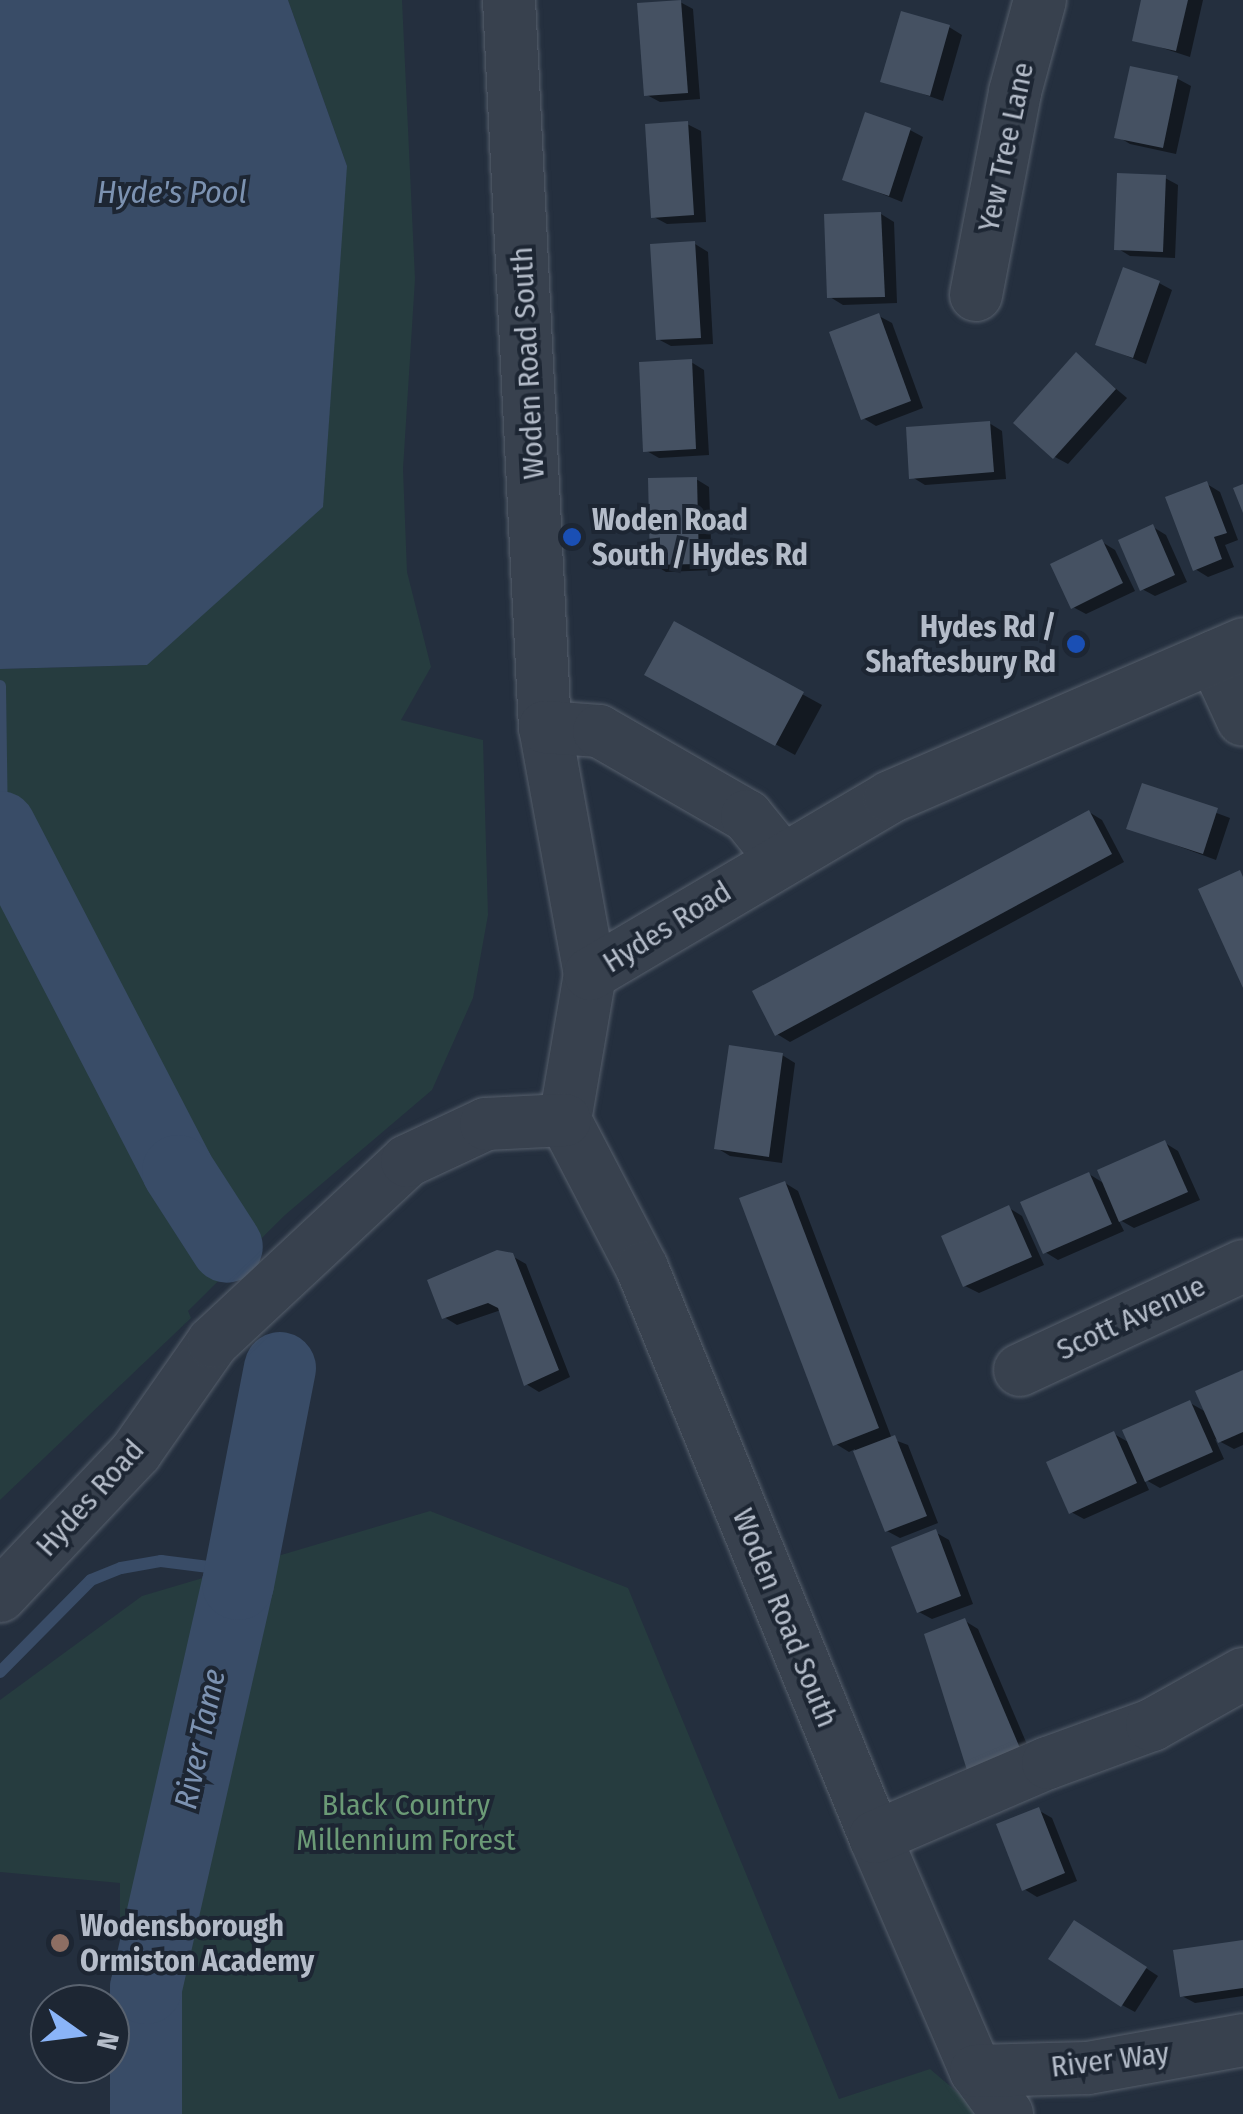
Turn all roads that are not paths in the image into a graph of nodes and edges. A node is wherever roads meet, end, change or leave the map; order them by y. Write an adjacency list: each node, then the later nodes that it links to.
1 (509, 0): 6 (street, Woden Road South)
2 (1040, 0): 3 (street, Yew Tree Lane)
3 (976, 295)
4 (1228, 651): 5 (street); 7 (street, Hydes Road)
5 (1243, 720)
6 (545, 727): 7 (street); 8 (street, Woden Road South)
7 (781, 858): 8 (street, Hydes Road)
8 (590, 974): 9 (street, Hydes Road)
9 (565, 1120): 12 (street, Hydes Road); 14 (street, Woden Road South)
10 (1243, 1266): 11 (street, Scott Avenue)
11 (1020, 1370)
12 (0, 1596)
13 (1243, 1674): 14 (street)
14 (875, 1838): 16 (street, Woden Road South)
15 (1243, 2040): 16 (street, River Way)
16 (976, 2072): 17 (street, Woden Road South)
17 (1007, 2114)

